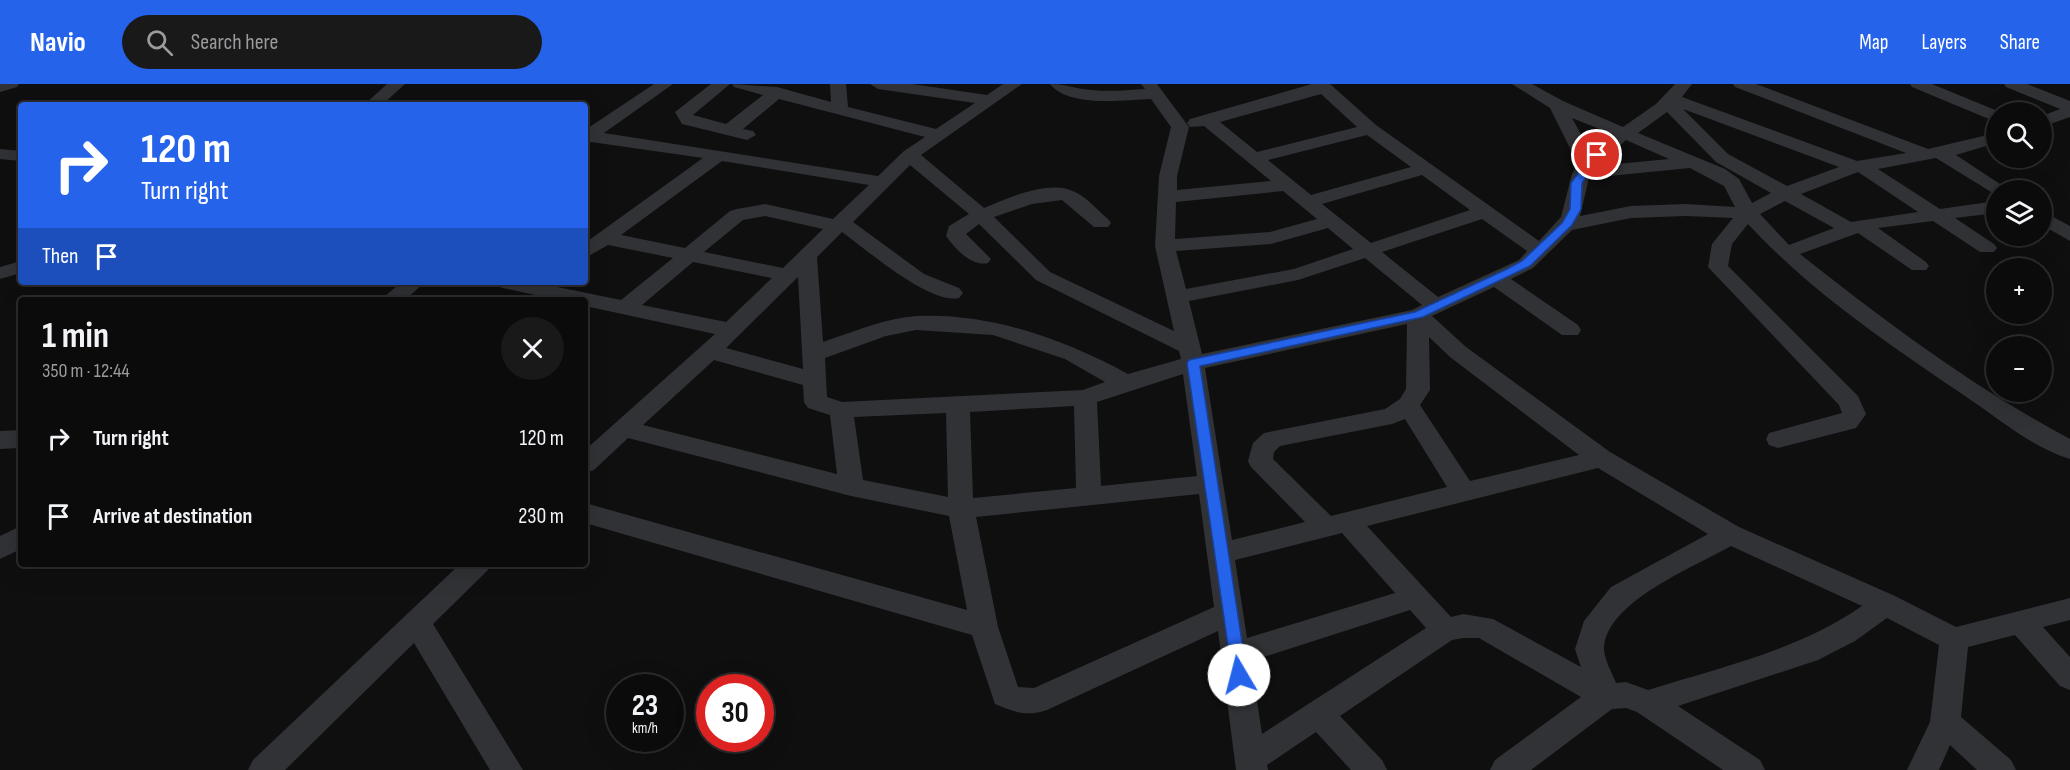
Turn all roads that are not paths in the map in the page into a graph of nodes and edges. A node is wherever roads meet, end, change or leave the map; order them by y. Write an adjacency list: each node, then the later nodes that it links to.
1 (11, 84): 16 (street)
2 (397, 84): 21 (street)
3 (665, 84): 34 (street)
4 (722, 84): 30 (street)
5 (740, 84): 18 (street)
6 (838, 84): 23 (street)
7 (880, 84): 19 (street)
8 (1014, 84): 19 (street)
9 (1058, 84): 17 (street)
10 (1520, 84): 22 (street)
11 (1684, 84): 20 (street)
12 (1741, 84): 38 (street)
13 (1918, 84): 25 (street)
14 (2012, 84): 24 (street)
15 (1321, 86): 27 (street); 29 (street)
16 (0, 87)
17 (1153, 89): 28 (street)
18 (777, 92): 23 (street); 30 (street)
19 (990, 94): 33 (street)
20 (1671, 101): 31 (street); 37 (street); 45 (street)
21 (373, 102)
22 (1557, 105): 31 (street); 48 (street)
23 (840, 109): 33 (street)
24 (2070, 109): 26 (street)
25 (1986, 113)
26 (2052, 117)
27 (1207, 120): 28 (street); 43 (street)
28 (1180, 127): 54 (street)
29 (1370, 129): 43 (street); 47 (street)
30 (729, 131): 32 (street)
31 (1629, 132): 37 (street); 44 (street); 48 (street)
32 (747, 135)
33 (938, 135): 41 (street)
34 (588, 136)
35 (588, 137): 40 (street)
36 (1986, 140): 38 (street)
37 (1710, 146): 46 (street)
38 (1933, 153): 45 (street); 50 (street)
39 (0, 154): 42 (street)
40 (719, 155): 49 (street); 69 (street)
41 (910, 155): 49 (street); 61 (street)
42 (18, 156)
43 (1254, 158): 51 (street)
44 (1698, 163): 46 (street); 48 (street); 59 (street)
45 (1859, 166): 52 (street); 60 (street)
46 (1737, 168): 52 (street)
47 (1424, 169): 55 (street); 57 (street)
48 (1584, 170): 53 (street)
49 (883, 182): 65 (street)
50 (1986, 182)
51 (1286, 185): 54 (street); 55 (street)
52 (1786, 193): 59 (street); 67 (street)
53 (1576, 196): 58 (street); 66 (street)
54 (1167, 197): 70 (street)
55 (1308, 202): 62 (street)
56 (1986, 208): 60 (street)
57 (1482, 212): 73 (street); 74 (street)
58 (1632, 212): 59 (street); 66 (street)
59 (1748, 213): 75 (street); 106 (street)
60 (1936, 214): 67 (street); 71 (street)
61 (982, 216): 63 (street); 78 (street); 97 (street)
62 (1331, 221): 70 (street); 73 (street)
63 (1101, 223)
64 (2052, 223): 68 (street)
65 (839, 224): 76 (street); 77 (street); 86 (street)
66 (1566, 225): 74 (street)
67 (1854, 226): 75 (street); 79 (street)
68 (2070, 235)
69 (604, 238): 72 (street); 76 (street)
70 (1165, 246): 89 (street)
71 (1987, 248)
72 (588, 250)
73 (1368, 250): 89 (street); 92 (street)
74 (1540, 251): 83 (street)
75 (1786, 253): 108 (street)
76 (687, 254): 82 (street); 91 (street)
77 (807, 255): 82 (street); 96 (street)
78 (981, 259)
79 (1919, 266)
80 (18, 268): 81 (street)
81 (0, 273)
82 (787, 275): 93 (street)
83 (1497, 279): 92 (street); 94 (street)
84 (411, 285): 87 (street)
85 (540, 285): 88 (street)
86 (952, 292)
87 (395, 297)
88 (584, 297)
89 (1177, 297): 97 (street)
90 (588, 298): 91 (street)
91 (625, 308): 93 (street)
92 (1427, 310): 97 (street); 102 (street); 109 (street)
93 (730, 330): 95 (street)
94 (1570, 330)
95 (710, 351): 98 (street); 104 (street)
96 (813, 354): 98 (street); 99 (street)
97 (1191, 355): 99 (street); 111 (street)
98 (814, 380): 103 (street)
99 (1125, 383): 100 (street)
100 (1085, 398): 101 (street); 114 (street)
101 (958, 405): 103 (street); 115 (street)
102 (1408, 405): 113 (street); 117 (street)
103 (841, 410): 112 (street)
104 (624, 429): 110 (street); 112 (street)
105 (18, 439): 107 (street)
106 (1778, 439)
107 (0, 440)
108 (2070, 450)
109 (1601, 459): 113 (street); 118 (street)
110 (588, 461)
111 (1211, 484): 114 (street); 121 (street)
112 (851, 487): 115 (street)
113 (1464, 493): 117 (street)
114 (1089, 496): 115 (street)
115 (961, 509): 129 (street)
116 (588, 514): 129 (street)
117 (1337, 524): 121 (street); 123 (street)
118 (1730, 534): 124 (street); 134 (street)
119 (18, 538): 120 (street)
120 (0, 549)
121 (1221, 553): 126 (street)
122 (474, 567): 127 (street)
123 (1416, 597): 130 (street); 132 (street)
124 (1885, 604): 131 (street); 135 (street)
125 (2070, 609): 128 (street)
126 (1230, 613): 129 (street); 132 (street)
127 (416, 621): 139 (street); 140 (street)
128 (2022, 623): 131 (street); 133 (street)
129 (984, 627)
130 (1445, 630): 134 (street); 136 (street)
131 (1954, 639): 137 (street)
132 (1236, 654): 138 (street)
133 (2070, 677)
134 (1606, 696): 135 (street); 142 (street)
135 (1648, 703): 143 (street)
136 (1318, 713): 138 (street); 141 (street)
137 (1945, 722): 144 (street); 145 (street)
138 (1252, 764)
139 (264, 770)
140 (507, 770)
141 (1371, 770)
142 (1506, 770)
143 (1749, 770)
144 (1923, 770)
145 (2000, 770)

